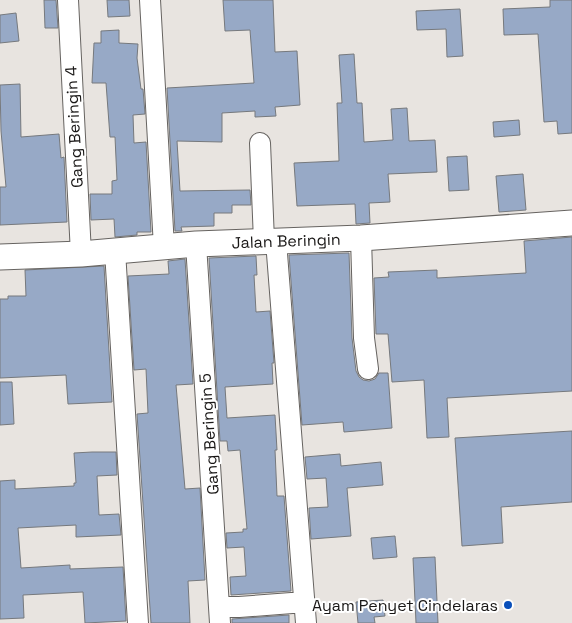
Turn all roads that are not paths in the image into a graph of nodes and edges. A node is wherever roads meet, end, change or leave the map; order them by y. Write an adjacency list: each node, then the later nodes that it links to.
1 (68, 0): 10 (street, Gang Beringin 4)
2 (150, 0): 8 (street)
3 (260, 144): 6 (street)
4 (572, 223): 5 (street, Jalan Beringin)
5 (361, 238): 6 (street, Jalan Beringin); 12 (street)
6 (270, 241): 7 (street, Jalan Beringin); 13 (street)
7 (196, 244): 8 (street, Jalan Beringin); 14 (street, Gang Beringin 5)
8 (164, 247): 9 (street, Jalan Beringin)
9 (116, 251): 10 (street, Jalan Beringin); 15 (street)
10 (81, 254): 11 (street, Jalan Beringin)
11 (0, 258)
12 (368, 369)
13 (305, 602): 14 (street); 16 (street)
14 (220, 615)
15 (138, 623)
16 (306, 623)

